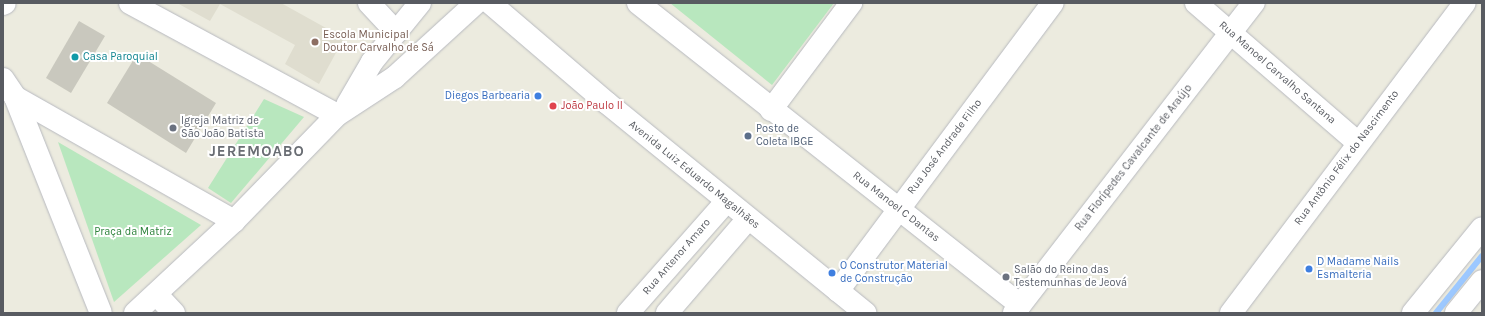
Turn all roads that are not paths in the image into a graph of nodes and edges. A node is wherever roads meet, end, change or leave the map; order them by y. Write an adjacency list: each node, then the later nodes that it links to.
1 (130, 3): 17 (street)
2 (369, 3): 12 (street)
3 (420, 3): 12 (street)
4 (476, 3): 17 (street)
5 (490, 3): 19 (street, Avenida Luiz Eduardo Magalhães)
6 (638, 3): 16 (street, Rua Manoel C Dantas)
7 (851, 3): 16 (street)
8 (1053, 3): 20 (street, Rua José Andrade Filho)
9 (1196, 3): 13 (street, Rua Manoel Carvalho Santana)
10 (1254, 3): 13 (street, Rua Florípedes Cavalcante de Araújo)
11 (1465, 3): 18 (street, Rua Antônio Félix do Nascimento)
12 (396, 32): 17 (street)
13 (1231, 33): 18 (street, Rua Manoel Carvalho Santana); 27 (street, Rua Florípedes Cavalcante de Araújo)
14 (3, 79): 15 (street)
15 (15, 97): 22 (street); 28 (street)
16 (771, 110): 20 (street, Rua Manoel C Dantas)
17 (341, 111): 22 (street)
18 (1358, 143): 34 (street, Rua Antônio Félix do Nascimento)
19 (726, 202): 21 (street, Avenida Luiz Eduardo Magalhães); 31 (street, Rua Antenor Amaro)
20 (898, 209): 25 (street, Rua José Andrade Filho); 27 (street, Rua Manoel C Dantas)
21 (748, 220): 25 (street, Avenida Luiz Eduardo Magalhães); 32 (street)
22 (234, 221): 26 (street)
23 (1482, 228): 35 (street)
24 (1482, 282): 36 (street)
25 (838, 291): 33 (street, Avenida Luiz Eduardo Magalhães)
26 (157, 295): 29 (street); 30 (street)
27 (1017, 309)
28 (100, 313)
29 (135, 313)
30 (174, 313)
31 (628, 313)
32 (668, 313)
33 (865, 313)
34 (1231, 313)
35 (1413, 313)
36 (1456, 313)

